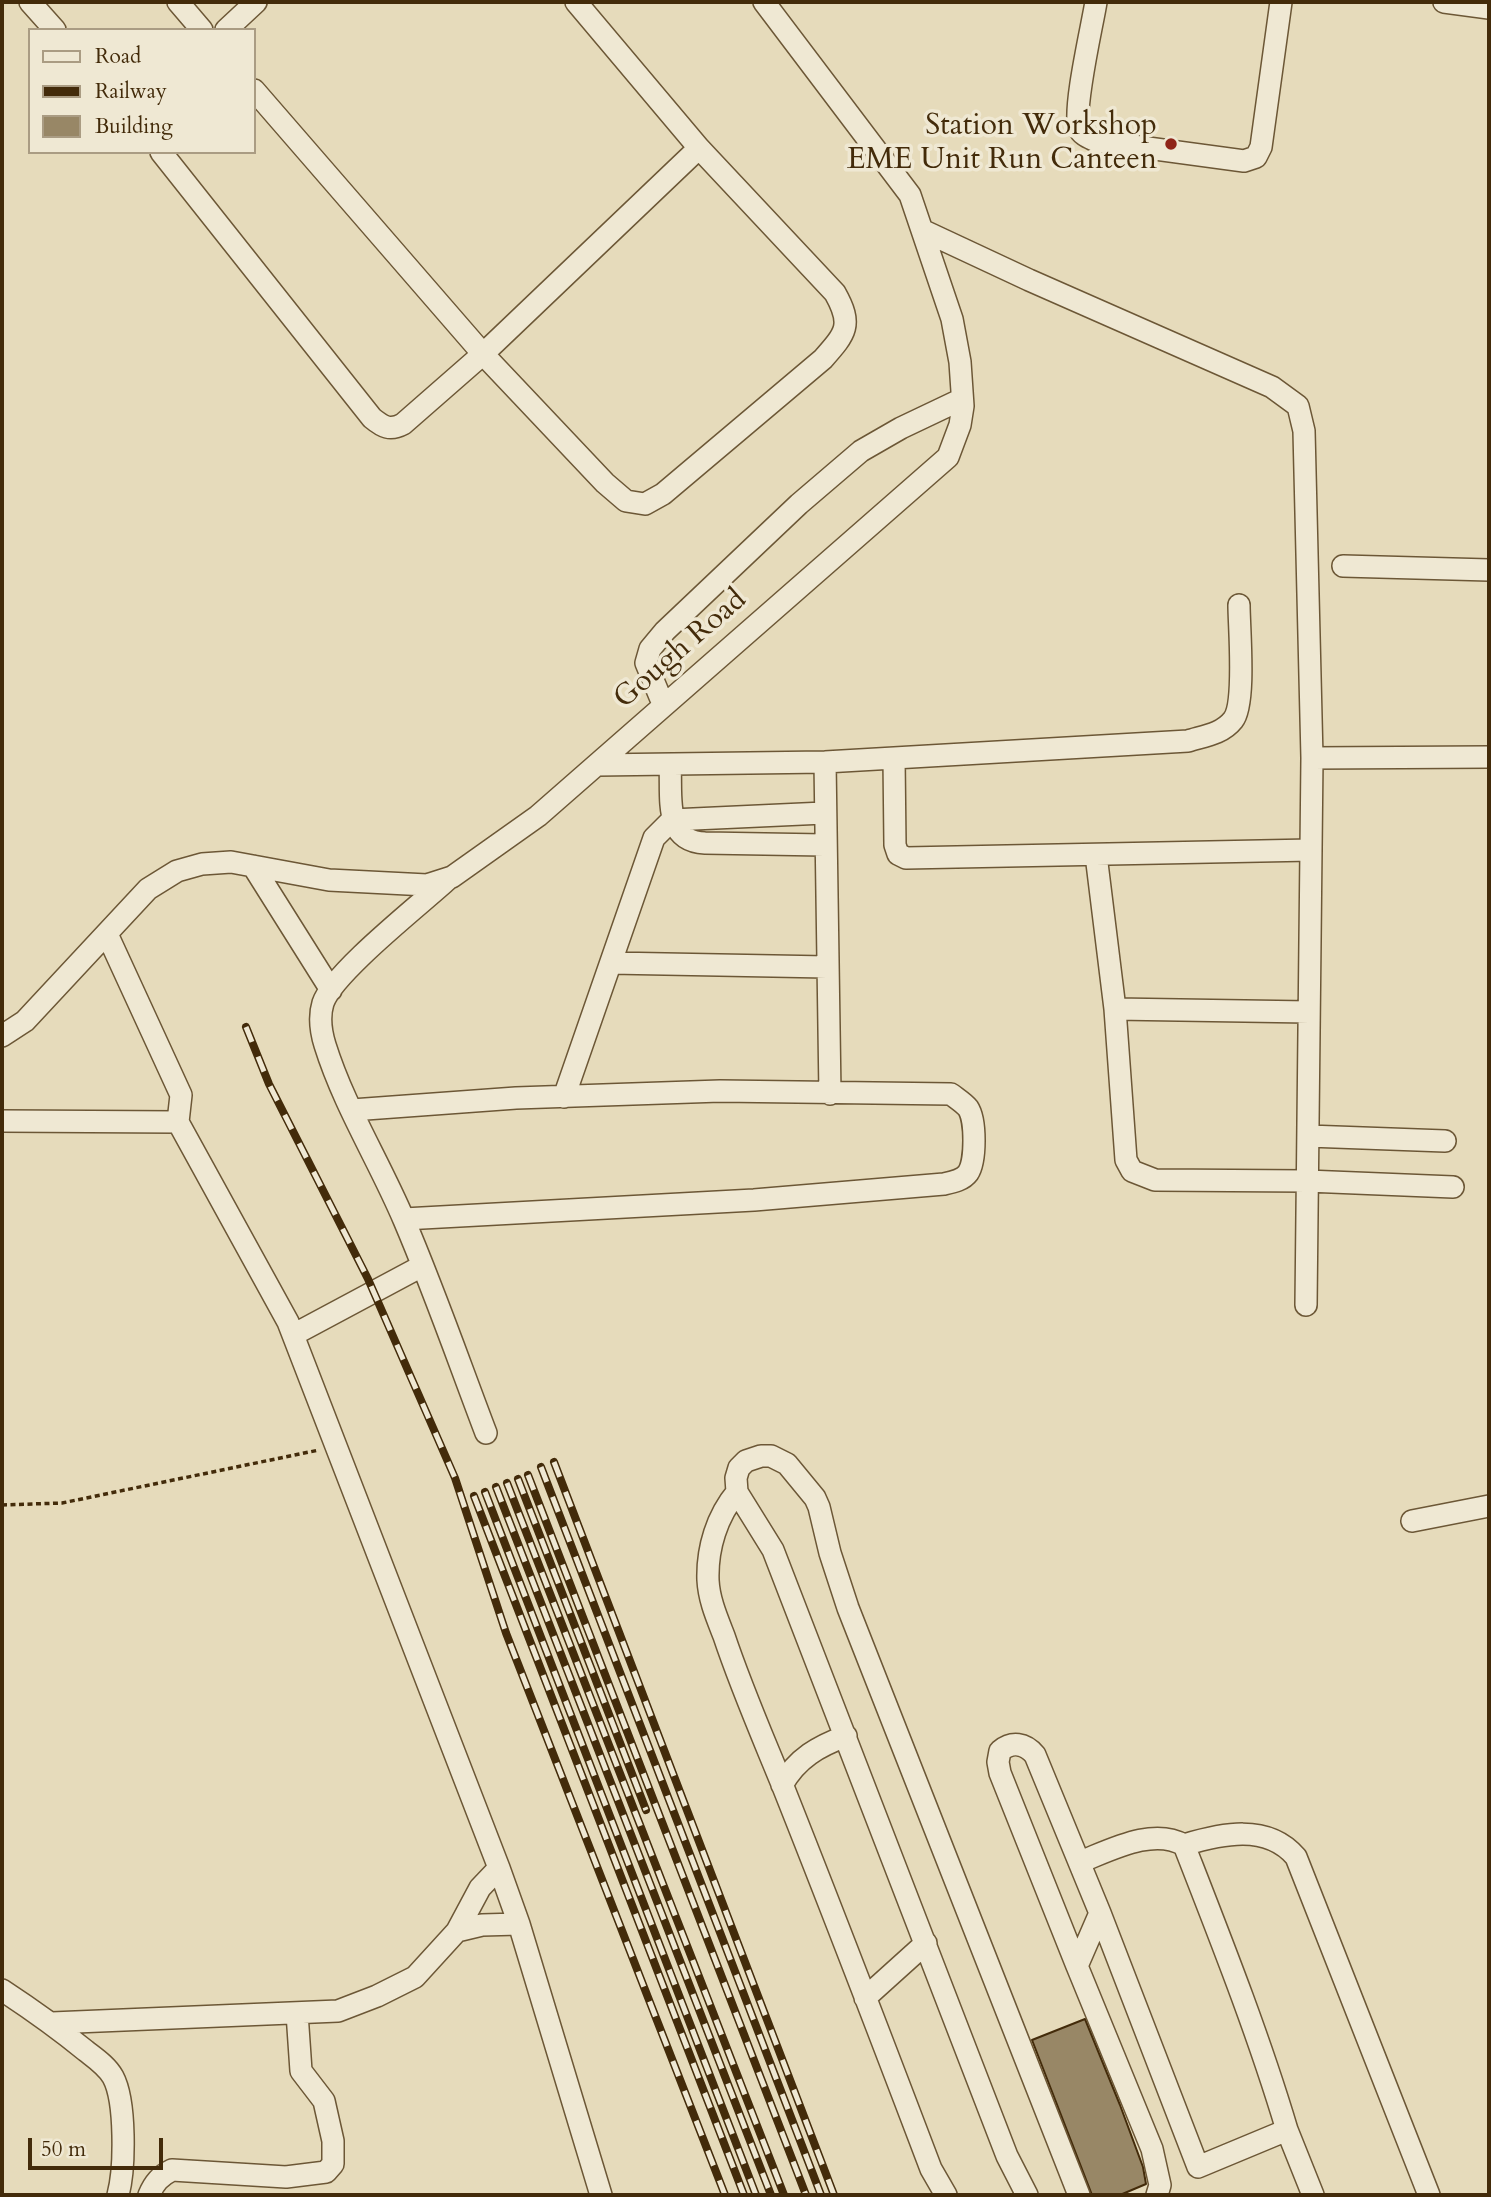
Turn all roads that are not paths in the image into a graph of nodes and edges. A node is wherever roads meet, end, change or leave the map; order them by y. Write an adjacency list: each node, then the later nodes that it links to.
1 (30, 2): 10 (street)
2 (177, 2): 11 (street)
3 (256, 2): 12 (street)
4 (576, 2): 14 (street)
5 (764, 2): 16 (street, Gough Road)
6 (1096, 2): 7 (street)
7 (1281, 2)
8 (1456, 3): 9 (street)
9 (1489, 8)
10 (53, 28)
11 (200, 28)
12 (228, 28)
13 (256, 92): 17 (street)
14 (699, 148): 17 (street); 17 (street)
15 (164, 154): 17 (street)
16 (922, 230): 18 (street, Gough Road); 25 (street)
17 (483, 354)
18 (962, 399): 22 (street, Gough Road); 22 (street)
19 (1343, 566): 20 (street)
20 (1489, 570)
21 (1239, 605): 24 (street)
22 (663, 704): 27 (street, Gough Road)
23 (1489, 757): 25 (street)
24 (894, 758): 26 (street); 33 (street)
25 (1312, 758): 32 (street)
26 (825, 762): 28 (street); 29 (street)
27 (597, 765): 28 (street); 35 (street, Gough Road)
28 (670, 765): 30 (street)
29 (824, 813): 30 (street); 31 (street)
30 (672, 820): 31 (street); 37 (street)
31 (824, 845): 38 (street)
32 (1311, 850): 33 (street); 41 (street)
33 (1096, 855): 40 (street)
34 (253, 866): 35 (street, Gough Road); 36 (street, Gough Road); 39 (street)
35 (452, 877): 39 (street)
36 (107, 934): 42 (street, Gough Road); 47 (street)
37 (611, 963): 38 (street); 44 (street)
38 (827, 967): 43 (street)
39 (331, 990): 45 (street)
40 (1115, 1009): 41 (street); 50 (street)
41 (1309, 1012): 48 (street)
42 (2, 1036)
43 (830, 1094): 44 (street); 52 (street)
44 (564, 1097): 45 (street)
45 (352, 1110): 52 (street)
46 (2, 1121): 47 (street)
47 (178, 1122): 55 (street)
48 (1308, 1136): 49 (street); 50 (street)
49 (1445, 1141)
50 (1307, 1181): 51 (street); 54 (street)
51 (1453, 1187)
52 (404, 1219): 53 (street)
53 (422, 1266): 55 (street); 56 (street)
54 (1306, 1305)
55 (293, 1335): 64 (street)
56 (486, 1433)
57 (737, 1492): 60 (street); 61 (street); 80 (street)
58 (1489, 1506): 59 (street)
59 (1412, 1521)
60 (846, 1736): 61 (street); 68 (street)
61 (782, 1784): 71 (street)
62 (1184, 1845): 63 (street); 74 (street); 83 (street)
63 (1080, 1862): 65 (street); 69 (street)
64 (499, 1868): 66 (street); 67 (street)
65 (1100, 1913): 69 (street); 74 (street)
66 (519, 1924): 67 (street); 77 (street)
67 (457, 1931): 72 (street)
68 (926, 1943): 71 (street); 79 (street)
69 (1077, 1966): 81 (street)
70 (2, 1990): 73 (street)
71 (865, 1998): 78 (street)
72 (297, 2013): 73 (street); 76 (street)
73 (52, 2023): 75 (street)
74 (1287, 2130): 82 (street)
75 (118, 2195)
76 (149, 2195)
77 (601, 2195)
78 (946, 2195)
79 (1027, 2195)
80 (1079, 2195)
81 (1157, 2195)
82 (1313, 2195)
83 (1429, 2195)

